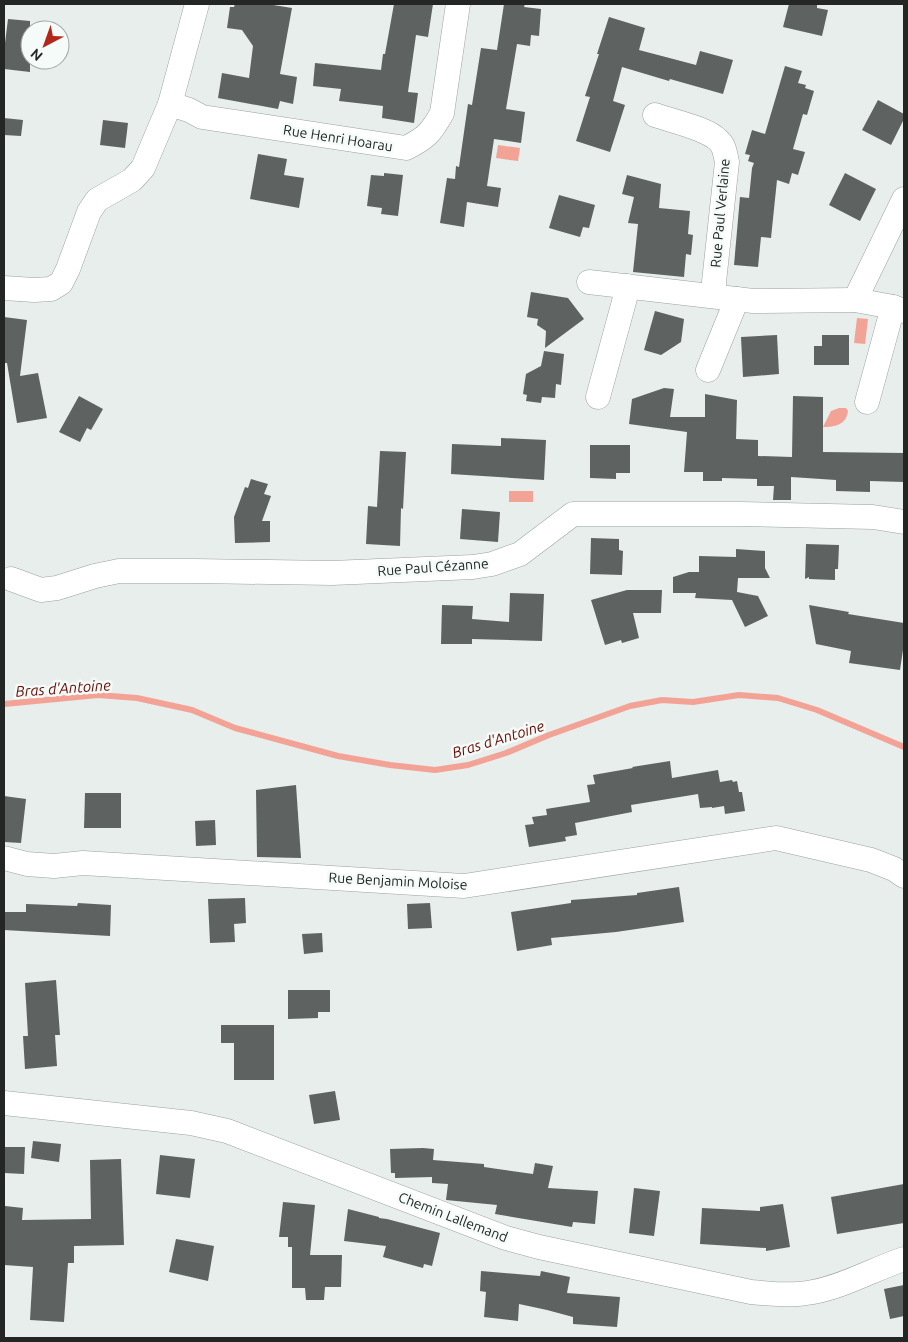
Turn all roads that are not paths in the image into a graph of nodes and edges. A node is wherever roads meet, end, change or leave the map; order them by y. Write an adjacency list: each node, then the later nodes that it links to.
1 (196, 4): 3 (street)
2 (458, 4): 3 (street, Rue Henri Hoarau)
3 (170, 104): 8 (street)
4 (655, 115): 9 (street, Rue Paul Verlaine)
5 (904, 199): 11 (street)
6 (589, 282): 7 (street)
7 (626, 286): 9 (street); 14 (street)
8 (4, 288)
9 (714, 296): 10 (street)
10 (737, 299): 11 (street); 13 (street)
11 (855, 300): 12 (street)
12 (899, 309): 15 (street)
13 (708, 370)
14 (598, 397)
15 (867, 402)
16 (904, 522): 17 (street, Rue Paul Cézanne)
17 (11, 579)
18 (4, 858): 19 (street, Rue Benjamin Moloise)
19 (904, 876)
20 (4, 1103): 21 (street, Chemin Lallemand)
21 (904, 1259)

